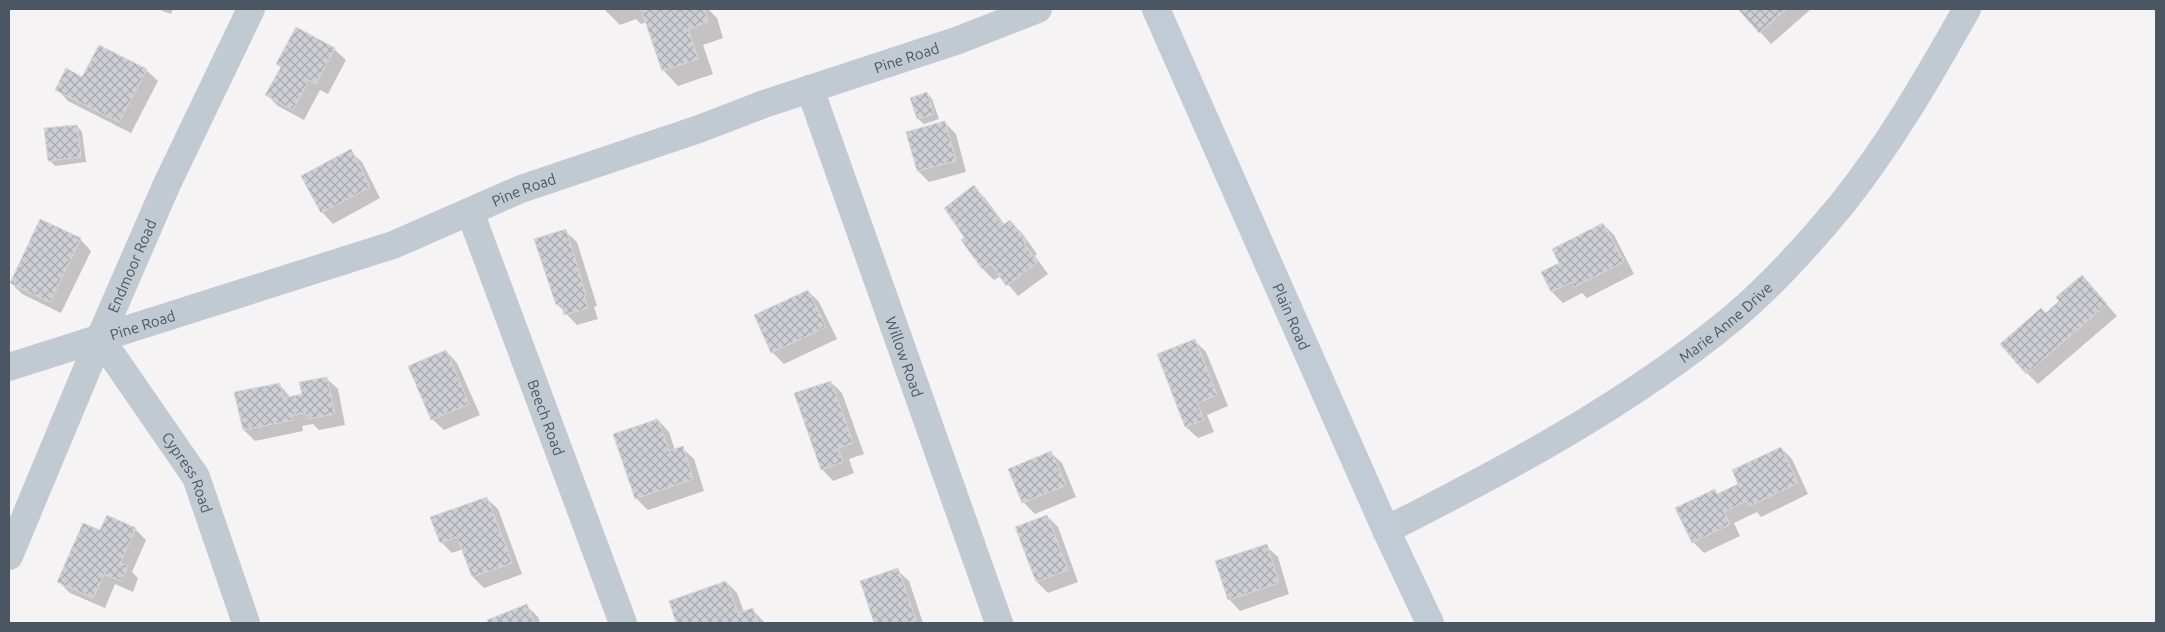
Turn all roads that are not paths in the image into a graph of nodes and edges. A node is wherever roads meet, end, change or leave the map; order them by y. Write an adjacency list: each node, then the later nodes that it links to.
1 (251, 9): 7 (street, Endmoor Road)
2 (1038, 9): 5 (street, Pine Road)
3 (1156, 9): 9 (main road, Plain Road)
4 (1967, 9): 9 (street, Marie Anne Drive)
5 (810, 89): 6 (street, Pine Road); 13 (street, Willow Road)
6 (470, 212): 7 (street, Pine Road); 12 (street, Beech Road)
7 (100, 338): 8 (street, Pine Road); 10 (street, Endmoor Road); 11 (street, Cypress Road)
8 (9, 367)
9 (1386, 530): 14 (main road, Plain Road)
10 (9, 556)
11 (246, 623)
12 (623, 623)
13 (999, 623)
14 (1430, 623)

